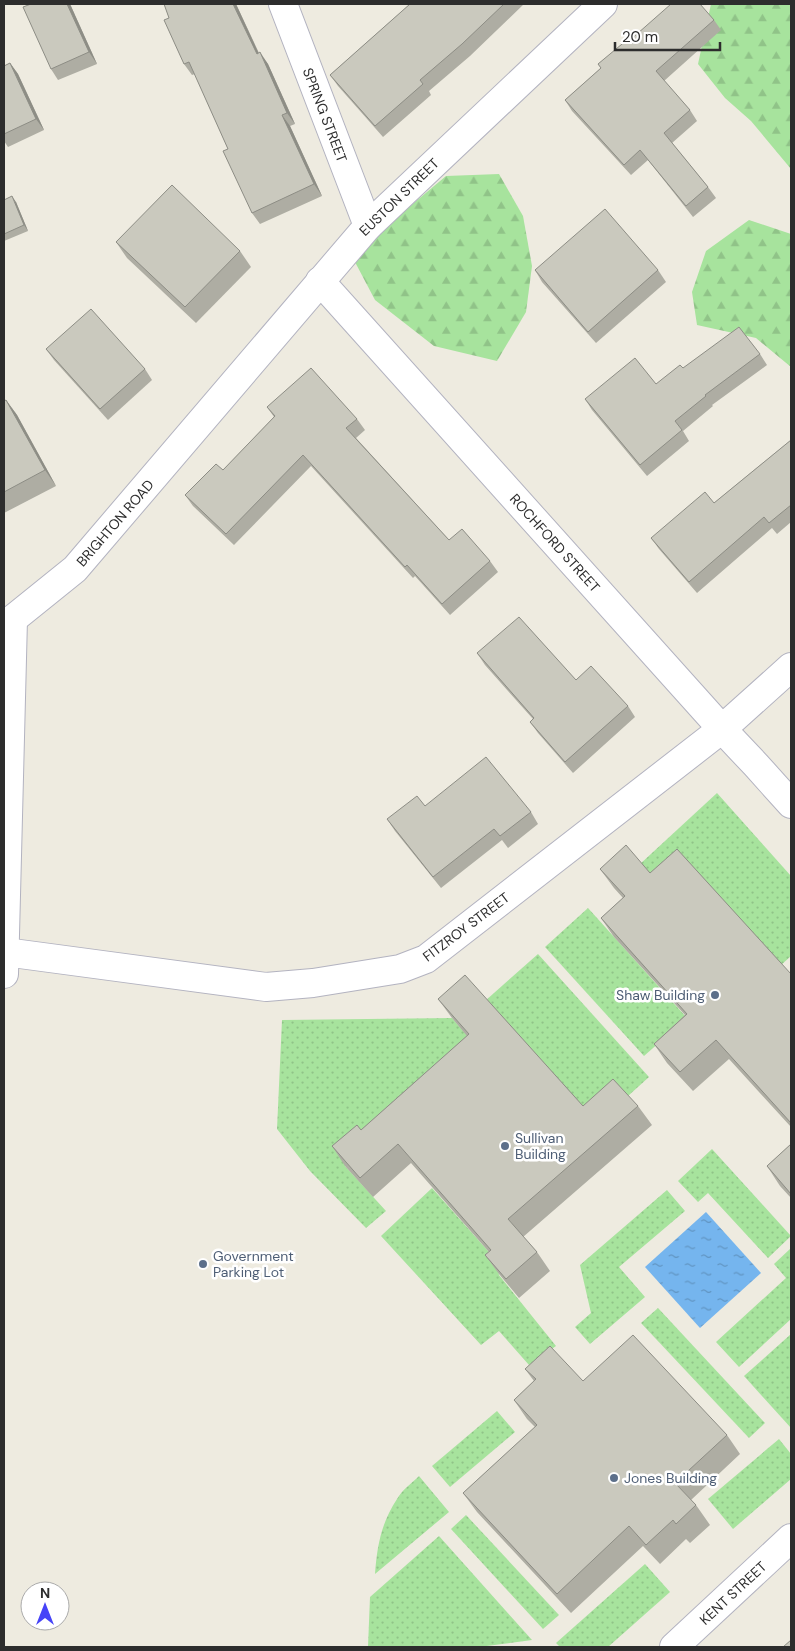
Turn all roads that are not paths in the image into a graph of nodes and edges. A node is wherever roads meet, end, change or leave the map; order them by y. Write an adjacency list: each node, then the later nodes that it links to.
1 (283, 4): 3 (street, SPRING STREET)
2 (604, 4): 3 (street, EUSTON STREET)
3 (368, 226): 4 (street, EUSTON STREET)
4 (320, 281): 5 (street, EUSTON STREET); 8 (street, ROCHFORD STREET)
5 (212, 407): 6 (street, BRIGHTON ROAD)
6 (8, 622): 10 (street)
7 (791, 667): 8 (street, FITZROY STREET)
8 (722, 730): 9 (street, ROCHFORD STREET); 10 (street, FITZROY STREET)
9 (791, 804)
10 (4, 963)
11 (791, 1538): 12 (street, KENT STREET)
12 (674, 1647)

